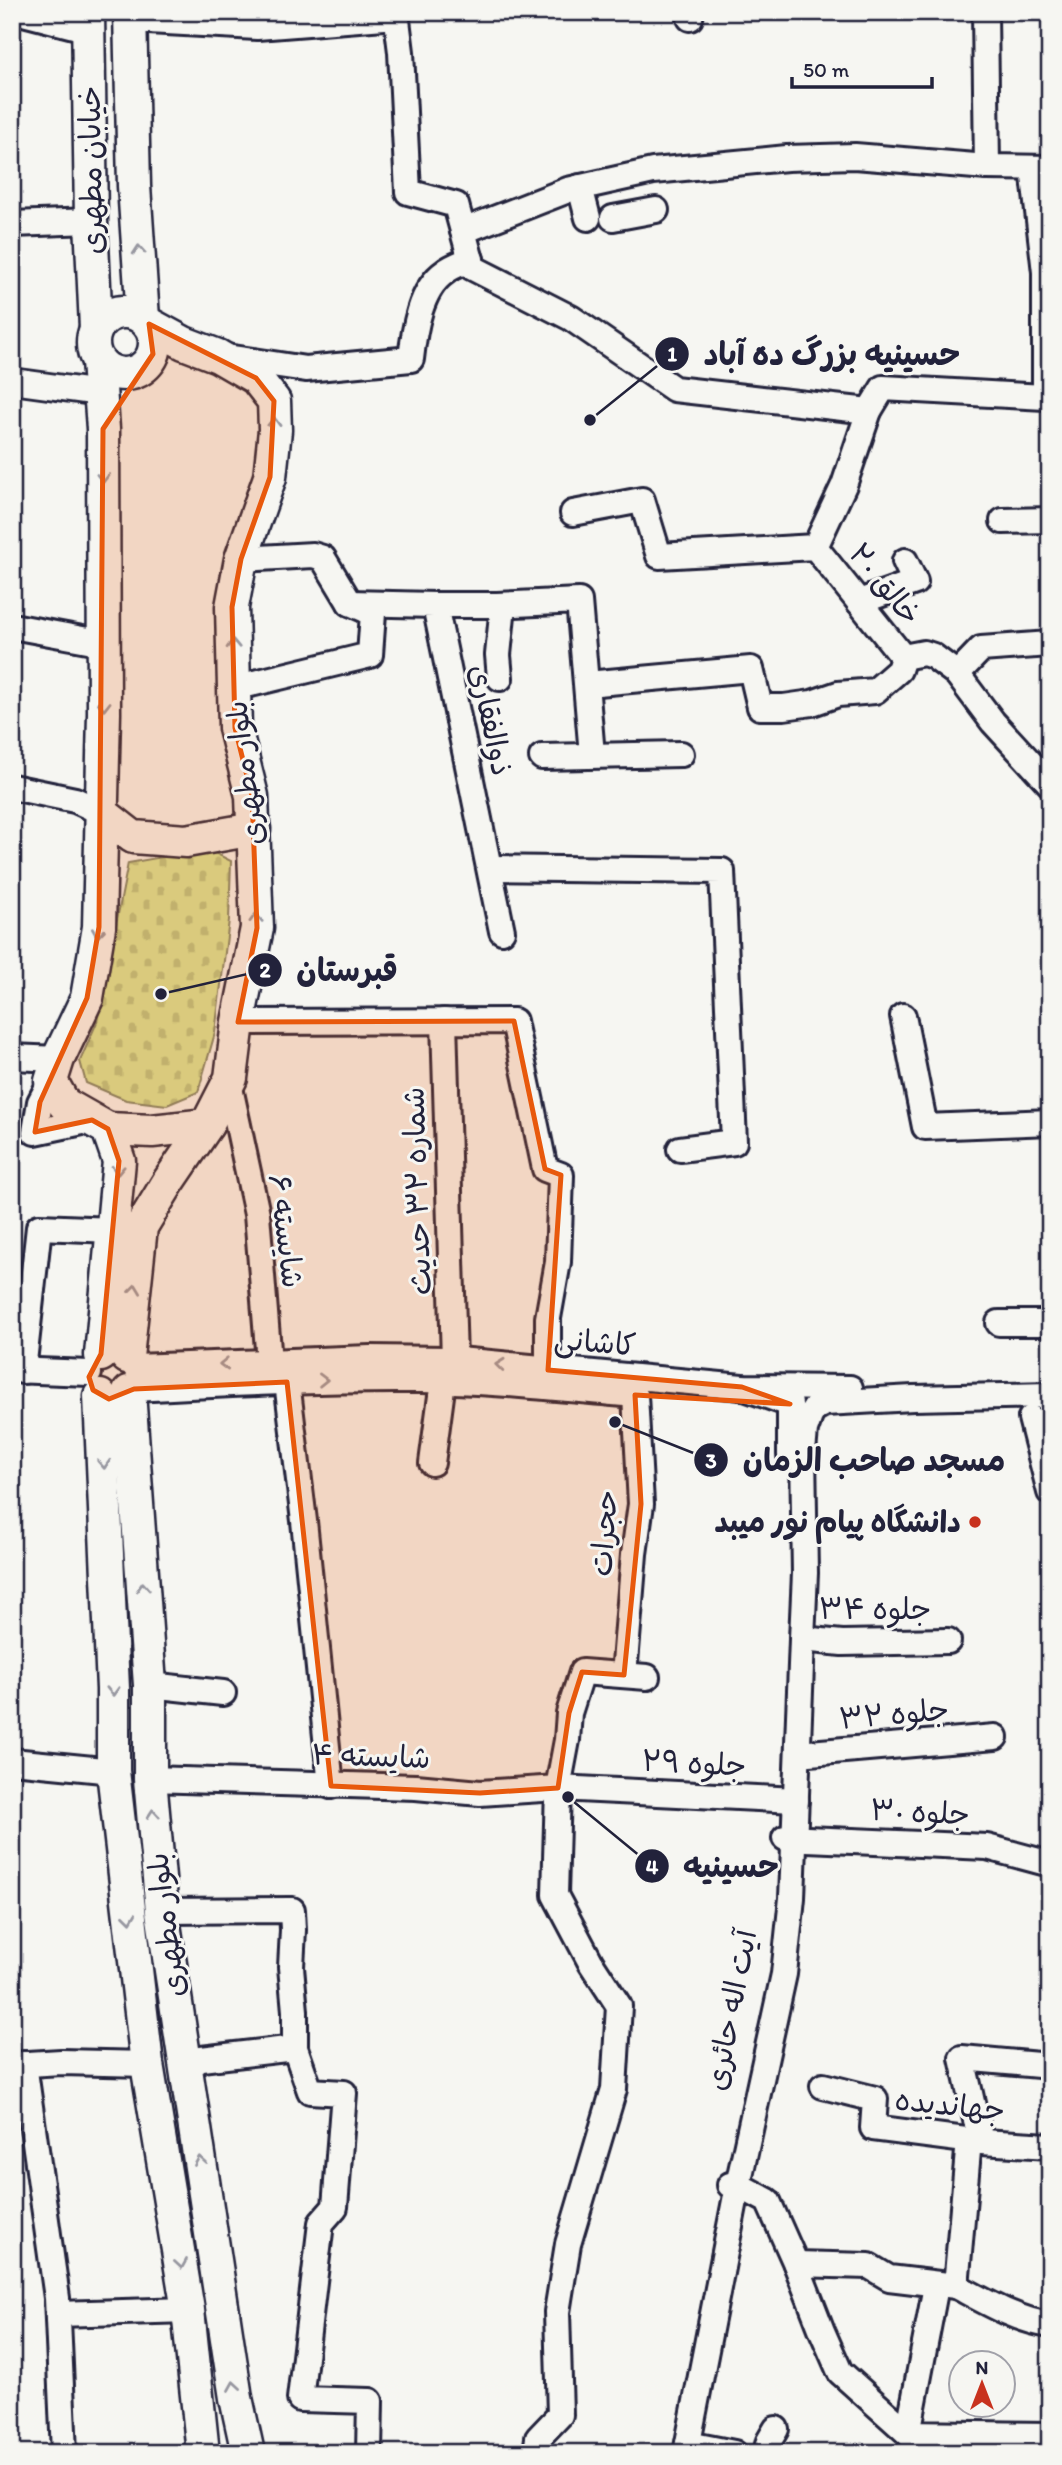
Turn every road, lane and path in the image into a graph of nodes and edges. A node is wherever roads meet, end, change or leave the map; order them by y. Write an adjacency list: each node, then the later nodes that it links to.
1 (19, 12): 5 (street)
2 (985, 12): 6 (street)
3 (396, 14): 4 (street); 14 (street)
4 (130, 16): 16 (main road, خیابان مطهری, one-way to 4)
5 (89, 21): 12 (main road, خیابان مطهری)
6 (987, 167): 7 (street); 8 (street)
7 (1042, 168): 23 (street)
8 (620, 178): 9 (street); 10 (street)
9 (580, 187): 11 (street); 14 (street)
10 (656, 210)
11 (589, 218)
12 (91, 220): 13 (street); 17 (main road, خیابان مطهری)
13 (12, 224)
14 (463, 230): 15 (street)
15 (471, 259): 18 (street); 24 (street)
16 (146, 321): 17 (main road); 18 (main road, بلوار مطهری); 20 (main road)
17 (96, 328): 19 (main road)
18 (218, 356): 30 (main road, بلوار مطهری, one-way to 18)
19 (98, 361): 20 (main road); 22 (main road)
20 (140, 369): 25 (main road)
21 (12, 381): 22 (street)
22 (100, 393): 25 (main road)
23 (1047, 398): 24 (street)
24 (869, 411): 29 (street)
25 (103, 429): 37 (main road, one-way to 37)
26 (573, 513): 29 (street, خالق ۲۰)
27 (1050, 520): 28 (street)
28 (1003, 521)
29 (815, 547): 32 (street, خالق ۲۰)
30 (241, 559): 33 (street); 43 (main road, بلوار مطهری, one-way to 30)
31 (905, 561): 32 (street)
32 (859, 602): 39 (street, خالق ۲۰)
33 (350, 603): 34 (street); 43 (street)
34 (435, 605): 35 (street); 51 (street, ذوالفقاری)
35 (503, 605): 41 (street); 42 (street)
36 (12, 626): 37 (street)
37 (104, 643): 49 (main road, one-way to 49)
38 (1050, 644): 40 (street)
39 (903, 657): 40 (street, خالق ۲۰); 42 (street)
40 (957, 674): 47 (street, خالق ۲۰)
41 (500, 678)
42 (587, 684): 45 (street)
43 (234, 688): 50 (main road, بلوار مطهری)
44 (681, 754): 45 (street)
45 (592, 755): 46 (street)
46 (541, 757)
47 (1050, 784)
48 (12, 787): 49 (street)
49 (101, 812): 50 (main road); 57 (main road, one-way to 57)
50 (254, 829): 55 (main road, بلوار مطهری, one-way to 50)
51 (490, 868): 52 (street, ذوالفقاری); 63 (street)
52 (502, 931)
53 (903, 1016): 59 (street)
54 (444, 1021): 55 (street); 69 (street); 70 (street, شماره ۳۲ حدیث)
55 (238, 1022): 58 (main road, بلوار مطهری)
56 (12, 1057): 57 (street)
57 (55, 1070): 60 (main road); 62 (street)
58 (229, 1083): 61 (main road, بلوار مطهری); 67 (street, شایسته ۶)
59 (1050, 1122)
60 (100, 1124): 61 (main road); 62 (street); 64 (main road, بلوار مطهری, one-way to 64)
61 (207, 1125): 71 (main road, بلوار مطهری, one-way to 61)
62 (24, 1135)
63 (680, 1149)
64 (113, 1230): 68 (street); 71 (main road, بلوار مطهری)
65 (999, 1323): 66 (street)
66 (1050, 1323)
67 (269, 1362): 70 (street, کاشانی); 71 (street, کاشانی, one-way to 71); 72 (street)
68 (18, 1370): 71 (street)
69 (548, 1370): 70 (street, کاشانی, one-way to 70); 74 (street, کاشانی)
70 (448, 1371): 72 (street, کاشانی, one-way to 70); 76 (street, کاشانی); 81 (street, شماره ۳۲ حدیث)
71 (116, 1376): 72 (street, کاشانی); 85 (main road, بلوار مطهری, one-way to 71); 90 (main road, بلوار مطهری, one-way to 90)
72 (287, 1382): 92 (street)
73 (1050, 1382): 75 (street, کاشانی)
74 (742, 1387): 75 (street, کاشانی); 79 (street)
75 (853, 1388): 78 (street)
76 (635, 1395): 79 (street, کاشانی); 93 (street, حجرات)
77 (1050, 1395): 78 (street, کاشانی)
78 (825, 1403): 79 (street, کاشانی); 83 (street, آیت اله حائری)
79 (790, 1404): 95 (street, آیت اله حائری)
80 (1031, 1418): 82 (street)
81 (432, 1463)
82 (1050, 1492)
83 (802, 1639): 84 (street, جلوه ۳۴); 88 (street, آیت اله حائری)
84 (948, 1641)
85 (150, 1685): 86 (street); 91 (main road, بلوار مطهری)
86 (223, 1693)
87 (995, 1737): 88 (street, جلوه ۳۲)
88 (798, 1754): 95 (street, آیت اله حائری)
89 (12, 1761): 90 (street)
90 (113, 1771): 101 (main road, بلوار مطهری, one-way to 101)
91 (150, 1779): 92 (street, شایسته ۴); 98 (main road, بلوار مطهری, one-way to 91)
92 (331, 1786): 93 (street, شایسته ۴)
93 (558, 1788): 94 (street, شایسته ۴); 124 (street)
94 (589, 1791): 95 (street, جلوه ۲۹)
95 (791, 1800): 96 (street, آیت اله حائری)
96 (790, 1838): 97 (street, جلوه ۳۰); 107 (street, آیت اله حائری)
97 (1050, 1864)
98 (162, 1911): 99 (street); 100 (main road, بلوار مطهری)
99 (295, 2048): 100 (street); 123 (street)
100 (184, 2061): 108 (main road, بلوار مطهری, one-way to 100)
101 (147, 2064): 102 (street); 109 (main road, بلوار مطهری)
102 (18, 2065): 113 (street)
103 (1050, 2066): 105 (street)
104 (823, 2086): 105 (street, جهاندیده)
105 (975, 2141): 106 (street, جهاندیده); 111 (street)
106 (1050, 2146)
107 (734, 2185): 110 (street); 118 (street, آیت اله حائری)
108 (207, 2207): 109 (main road); 122 (main road, بلوار مطهری, one-way to 108)
109 (173, 2212): 112 (main road, بلوار مطهری, one-way to 112)
110 (796, 2264): 111 (street); 116 (street)
111 (946, 2286): 114 (street); 116 (street)
112 (188, 2309): 113 (street); 121 (main road, بلوار مطهری)
113 (58, 2314): 120 (street)
114 (1050, 2325)
115 (776, 2429): 125 (street)
116 (908, 2434): 117 (street); 126 (street)
117 (1050, 2435)
118 (682, 2450): 119 (street)
119 (734, 2452)
120 (64, 2453)
121 (203, 2453)
122 (248, 2453)
123 (369, 2453)
124 (536, 2453)
125 (766, 2453)
126 (925, 2453)

